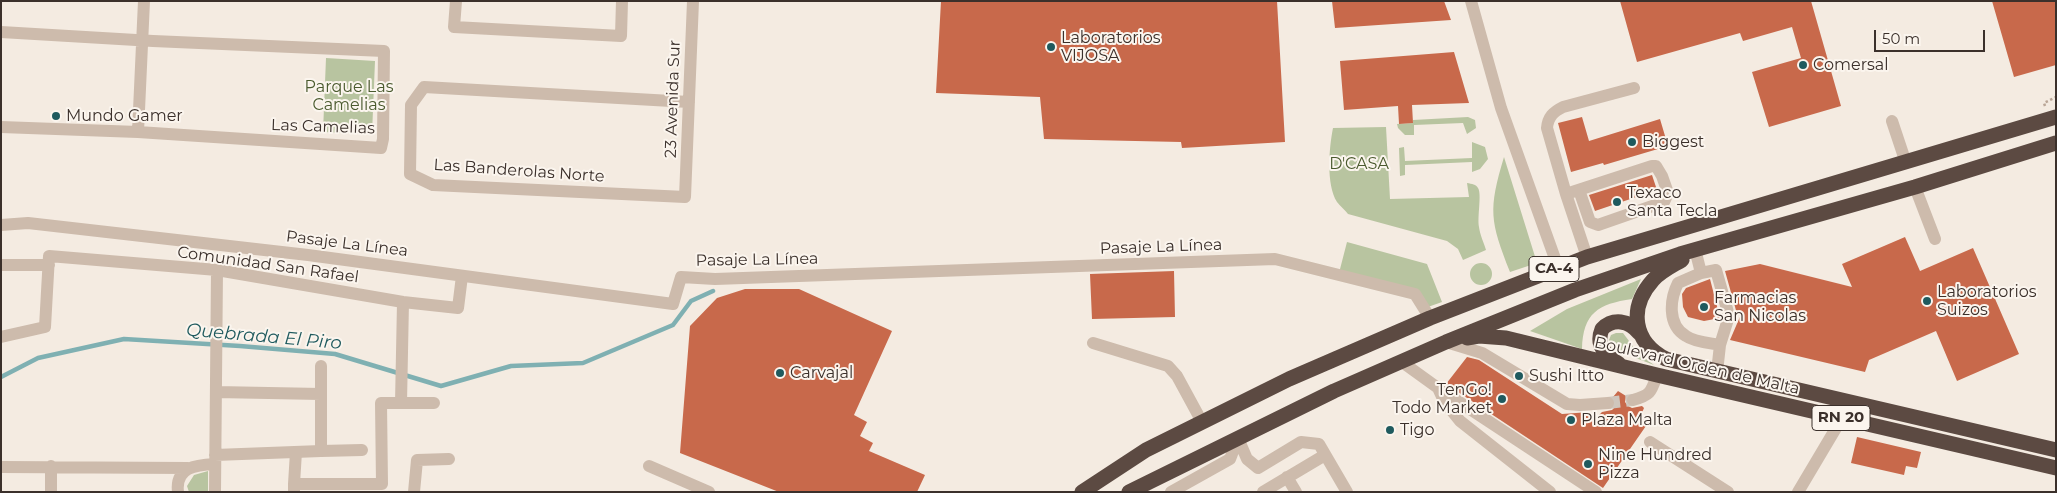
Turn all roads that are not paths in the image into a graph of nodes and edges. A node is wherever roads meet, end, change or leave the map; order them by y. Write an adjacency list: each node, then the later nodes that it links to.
1 (144, 1): 7 (street)
2 (456, 1): 3 (street)
3 (622, 1)
4 (693, 1): 9 (street, 23 Avenida Sur)
5 (1471, 1): 27 (street)
6 (1, 32): 7 (street)
7 (142, 40): 13 (street); 13 (street, Las Camelias)
8 (1634, 88): 18 (street)
9 (688, 102): 19 (street, 23 Avenida Sur); 19 (street, Las Banderolas Norte)
10 (2056, 118): 15 (highway, CA-4)
11 (1892, 122): 15 (street)
12 (1, 126): 13 (street)
13 (138, 132)
14 (2056, 143): 16 (highway, CA-4)
15 (1906, 163): 24 (highway, CA-4)
16 (1915, 187): 21 (street); 22 (highway, CA-4)
17 (1579, 190): 17 (street); 18 (street)
18 (1566, 194): 24 (street)
19 (685, 197)
20 (1, 225): 30 (street, Pasaje La Línea)
21 (1935, 239)
22 (1727, 241): 23 (highway, Boulevard Orden de Malta); 35 (highway, CA-4)
23 (1696, 253): 29 (street); 33 (highway, Boulevard Orden de Malta)
24 (1587, 257): 27 (highway, CA-4)
25 (1, 265): 26 (street, Comunidad San Rafael)
26 (49, 265): 28 (street, Comunidad San Rafael); 34 (street)
27 (1558, 267): 32 (highway, CA-4)
28 (217, 270): 31 (street, Comunidad San Rafael); 44 (street)
29 (1701, 273): 37 (street); 37 (street)
30 (462, 276): 31 (street, Comunidad San Rafael); 32 (street, Pasaje La Línea)
31 (403, 302): 47 (street)
32 (1430, 318): 51 (highway, CA-4)
33 (1639, 332): 40 (highway); 41 (highway, Boulevard Orden de Malta / RN 20)
34 (1, 337)
35 (1446, 342): 38 (highway, CA-4); 40 (highway, Boulevard Orden de Malta / RN 20); 49 (street)
36 (1093, 343): 51 (street)
37 (1720, 345): 41 (street)
38 (1402, 362): 43 (street); 52 (highway, CA-4)
39 (321, 366): 45 (street)
40 (1627, 368): 42 (highway, Boulevard Orden de Malta / RN 20)
41 (1717, 372): 55 (highway, Boulevard Orden de Malta / RN 20)
42 (1657, 375): 46 (street); 50 (highway, Boulevard Orden de Malta / RN 20)
43 (1438, 388): 79 (street); 80 (street)
44 (216, 392): 45 (street); 59 (street)
45 (321, 394): 56 (street)
46 (1633, 400)
47 (401, 403): 48 (street); 67 (street)
48 (434, 403)
49 (1608, 403)
50 (1842, 418): 65 (highway, Boulevard Orden de Malta / RN 20); 82 (street)
51 (1202, 422): 73 (highway, CA-4)
52 (1238, 438): 58 (street); 74 (highway, CA-4); 75 (street)
53 (1650, 442): 81 (street)
54 (362, 450): 56 (street)
55 (2056, 450)
56 (321, 451): 57 (street)
57 (296, 452): 59 (street); 67 (street)
58 (1325, 455): 66 (street); 78 (street)
59 (215, 459): 64 (street); 70 (street)
60 (449, 459): 71 (street)
61 (1, 466): 62 (street)
62 (51, 466): 64 (street); 68 (street)
63 (649, 466): 72 (street)
64 (188, 468): 69 (street)
65 (2056, 468)
66 (1287, 477): 76 (street); 77 (street)
67 (294, 488)
68 (51, 492)
69 (178, 492)
70 (216, 492)
71 (414, 492)
72 (708, 492)
73 (1082, 492)
74 (1129, 492)
75 (1171, 492)
76 (1263, 492)
77 (1296, 492)
78 (1347, 492)
79 (1550, 492)
80 (1596, 492)
81 (1728, 492)
82 (1798, 492)

